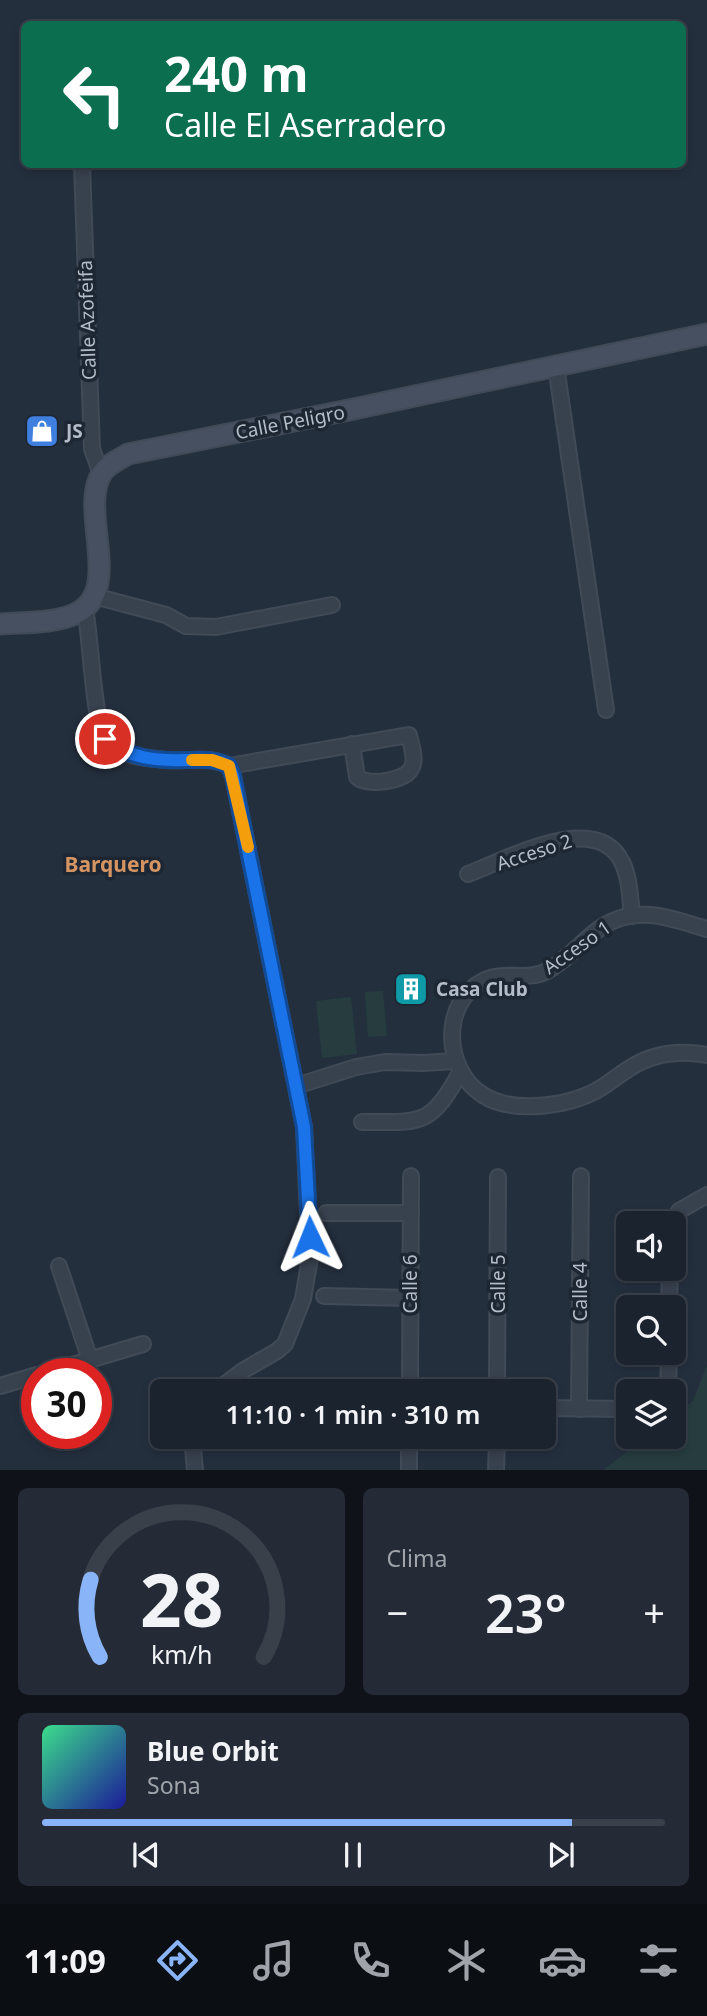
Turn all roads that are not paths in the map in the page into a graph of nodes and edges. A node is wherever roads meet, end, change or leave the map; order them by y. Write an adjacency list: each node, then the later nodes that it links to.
1 (82, 168): 4 (street, Calle Azofeifa)
2 (707, 334): 3 (main road, Calle Peligro)
3 (556, 366): 4 (main road, Calle Peligro); 8 (street)
4 (102, 474): 5 (main road)
5 (89, 602): 6 (street); 7 (main road); 10 (street)
6 (331, 605)
7 (0, 624)
8 (606, 710)
9 (352, 744): 9 (street); 10 (street)
10 (229, 766): 16 (street)
11 (468, 874): 12 (street, Acceso 2)
12 (632, 916): 13 (street, Acceso 1); 15 (street, Acceso 1)
13 (707, 929)
14 (707, 1055): 15 (street)
15 (458, 1066): 16 (street); 17 (street)
16 (296, 1086): 31 (street)
17 (362, 1122)
18 (411, 1176): 24 (street, Calle 6)
19 (580, 1176): 37 (street, Calle 4)
20 (498, 1177): 33 (street, Calle 5)
21 (707, 1195): 22 (street)
22 (681, 1211)
23 (327, 1213): 24 (street)
24 (411, 1213): 27 (street, Calle 6)
25 (59, 1266): 29 (street)
26 (324, 1296): 27 (street)
27 (410, 1298): 32 (street, Calle 6)
28 (143, 1344): 30 (street)
29 (89, 1358)
30 (97, 1358)
31 (232, 1379)
32 (410, 1379)
33 (498, 1379)
34 (21, 1380): 35 (street)
35 (0, 1386)
36 (556, 1408): 37 (street)
37 (579, 1409): 38 (street)
38 (616, 1409)
39 (193, 1449): 42 (street)
40 (409, 1449): 43 (street)
41 (497, 1449): 44 (street)
42 (195, 1470)
43 (409, 1470)
44 (496, 1470)

